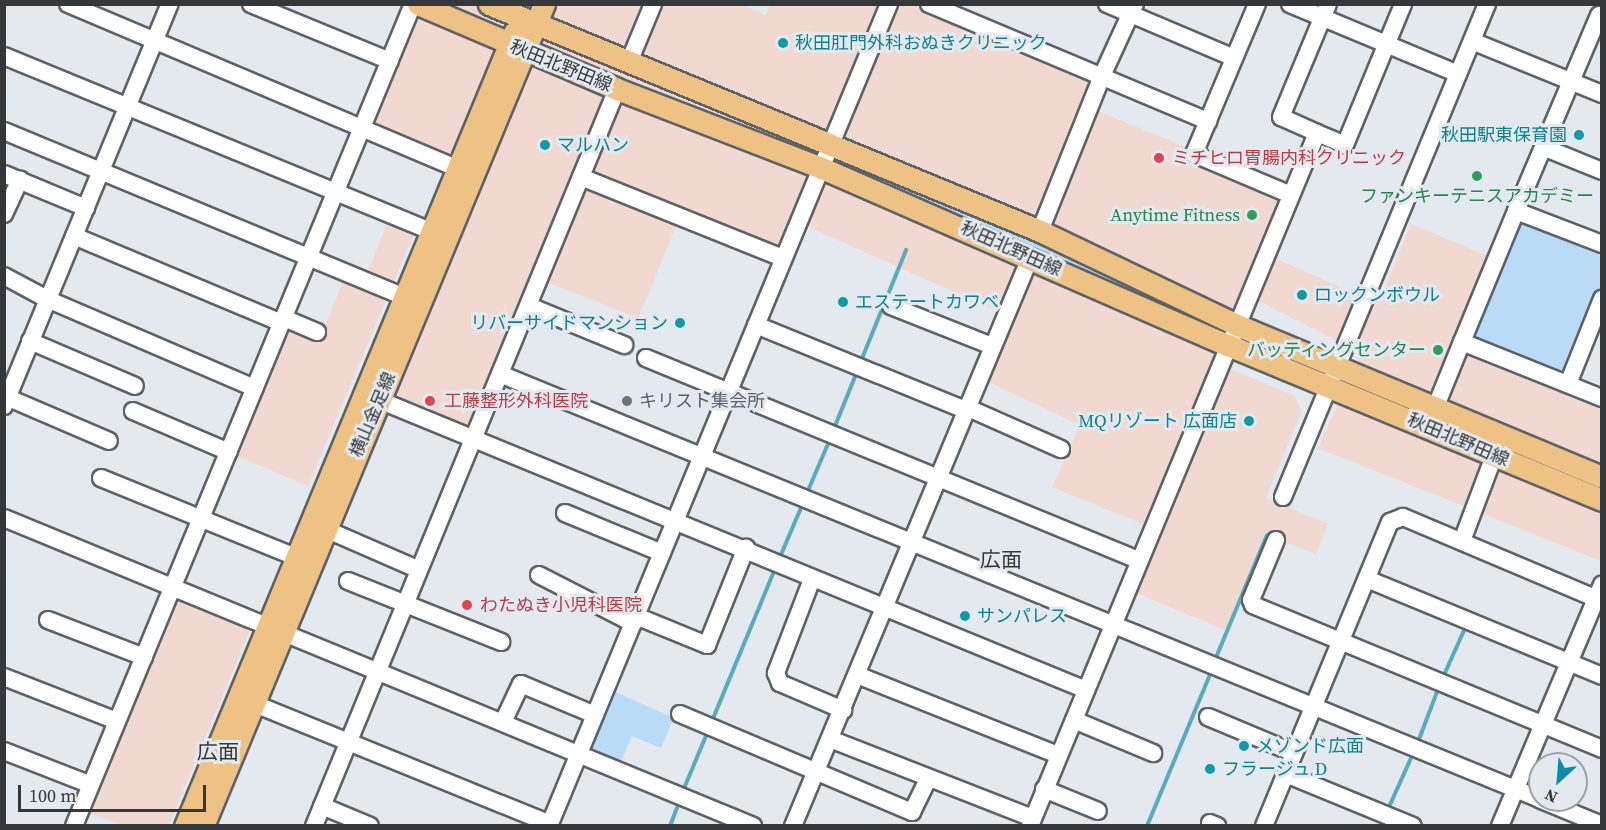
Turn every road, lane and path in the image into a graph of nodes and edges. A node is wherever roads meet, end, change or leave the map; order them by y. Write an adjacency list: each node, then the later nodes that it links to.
1 (68, 4): 19 (street)
2 (170, 4): 19 (street)
3 (251, 4): 25 (street)
4 (415, 4): 22 (main road, 秋田北野田線); 25 (street)
5 (489, 4): 18 (main road, 秋田北野田線)
6 (544, 4): 18 (main road, 横山金足線)
7 (653, 4): 26 (street)
8 (889, 4): 37 (street)
9 (928, 4): 28 (street)
10 (1107, 4): 15 (street)
11 (1257, 4): 24 (street)
12 (1290, 4): 16 (street)
13 (1403, 4): 21 (street)
14 (1487, 4): 20 (street)
15 (1133, 9): 24 (street); 28 (street)
16 (1326, 11): 21 (street); 36 (street)
17 (1601, 13): 29 (street)
18 (527, 16): 22 (main road, 横山金足線); 26 (main road, 秋田北野田線)
19 (155, 40): 32 (street); 34 (street)
20 (1472, 40): 27 (street); 29 (street)
21 (1387, 44): 27 (street); 36 (street)
22 (517, 48): 30 (main road, 秋田北野田線); 41 (main road, 横山金足線)
23 (4, 56): 32 (street)
24 (1234, 58): 33 (street)
25 (390, 61): 34 (street)
26 (629, 62): 37 (main road, 秋田北野田線)
27 (1458, 74): 74 (street)
28 (1102, 76): 33 (street); 50 (street)
29 (1571, 81): 31 (street); 38 (street)
30 (618, 89): 39 (main road, 秋田北野田線); 44 (street)
31 (1602, 94)
32 (128, 106): 40 (street); 45 (street)
33 (1208, 121): 46 (street)
34 (362, 128): 41 (street); 45 (street)
35 (4, 130): 40 (street)
36 (1317, 133): 46 (street)
37 (831, 147): 39 (street); 50 (main road, 秋田北野田線)
38 (1543, 147): 42 (street); 48 (street)
39 (822, 168): 55 (street); 56 (main road, 秋田北野田線)
40 (101, 171): 47 (street); 54 (street)
41 (464, 171): 51 (main road, 横山金足線)
42 (1602, 171)
43 (12, 177): 47 (street); 49 (street)
44 (581, 177): 55 (street); 61 (street)
45 (336, 193): 51 (street); 54 (street)
46 (1291, 195): 66 (street)
47 (86, 208): 52 (street)
48 (1516, 211): 53 (street); 69 (street)
49 (4, 214)
50 (1040, 231): 66 (main road, 秋田北野田線)
51 (438, 234): 58 (main road, 横山金足線); 83 (main road, 横山金足線)
52 (74, 236): 59 (street); 64 (street)
53 (1602, 244)
54 (309, 257): 58 (street); 64 (street)
55 (783, 258): 65 (street)
56 (1030, 258): 71 (main road, 秋田北野田線); 72 (street)
57 (4, 276): 59 (street)
58 (403, 296): 102 (main road, 横山金足線)
59 (47, 299): 68 (street); 79 (street)
60 (1602, 299): 63 (street)
61 (529, 306): 70 (street); 75 (street)
62 (891, 306): 72 (street)
63 (1598, 320): 76 (street)
64 (283, 321): 67 (street); 79 (street)
65 (756, 325): 80 (street); 85 (street)
66 (1237, 325): 71 (street); 74 (main road, 秋田北野田線)
67 (317, 332)
68 (30, 341): 77 (street); 82 (street)
69 (1462, 342): 76 (street); 84 (street)
70 (624, 345)
71 (1228, 345): 78 (main road, 秋田北野田線); 109 (street)
72 (992, 346): 85 (street)
73 (646, 358): 80 (street)
74 (1338, 366): 78 (street); 84 (main road, 秋田北野田線)
75 (500, 374): 87 (street); 91 (street)
76 (1568, 384): 81 (street)
77 (135, 386)
78 (1329, 387): 92 (main road, 秋田北野田線); 96 (street)
79 (255, 388): 90 (street)
80 (729, 392): 91 (street); 95 (street)
81 (1602, 398)
82 (6, 399): 88 (street)
83 (379, 400): 87 (street); 102 (main road, 横山金足線)
84 (1436, 406): 93 (main road, 秋田北野田線)
85 (965, 409): 89 (street); 95 (street)
86 (133, 411): 90 (street)
87 (472, 440): 101 (street); 110 (street)
88 (109, 441)
89 (1061, 449)
90 (229, 452): 100 (street)
91 (703, 454): 101 (street); 105 (street)
92 (1494, 456): 97 (main road, 秋田北野田線); 104 (street)
93 (1602, 477)
94 (101, 478): 100 (street)
95 (937, 479): 105 (street); 109 (street)
96 (1282, 497)
97 (1602, 500)
98 (565, 513): 107 (street)
99 (4, 518): 115 (street)
100 (201, 519): 108 (street); 115 (street)
101 (676, 519): 106 (street); 107 (street)
102 (318, 526): 108 (main road, 横山金足線); 110 (street)
103 (1276, 540): 124 (street)
104 (1462, 541): 113 (street); 116 (street)
105 (911, 544): 118 (street); 121 (street)
106 (746, 549): 112 (street); 120 (street)
107 (662, 553): 120 (street)
108 (303, 560): 122 (main road, 横山金足線)
109 (1138, 561): 121 (street)
110 (417, 568): 117 (street)
111 (539, 575): 120 (street)
112 (812, 579): 118 (street); 134 (street)
113 (1366, 579): 124 (street); 126 (street)
114 (348, 581): 117 (street)
115 (173, 586): 122 (street); 125 (street)
116 (1600, 595): 126 (street)
117 (408, 602): 123 (street); 127 (street)
118 (885, 609): 128 (street); 131 (street)
119 (48, 620): 125 (street)
120 (635, 620): 136 (street)
121 (1112, 623): 131 (street); 133 (street)
122 (275, 629): 127 (street); 132 (main road, 横山金足線)
123 (501, 642)
124 (1340, 642): 133 (street); 141 (street)
125 (144, 657): 139 (street)
126 (1569, 662): 130 (street); 141 (street)
127 (377, 672): 140 (street); 143 (street)
128 (857, 675): 134 (street); 149 (street)
129 (4, 676): 139 (street)
130 (1602, 676)
131 (1086, 690): 138 (street)
132 (246, 700): 143 (street); 162 (main road, 横山金足線); 163 (main road, 横山金足線)
133 (1312, 708): 148 (street); 155 (street)
134 (843, 710): 142 (street)
135 (680, 714): 150 (street)
136 (594, 715): 140 (street); 146 (street)
137 (1208, 717): 148 (street)
138 (1074, 720): 147 (street); 149 (street)
139 (117, 721): 153 (street)
140 (503, 722): 146 (street)
141 (1542, 724): 144 (street); 155 (street)
142 (830, 739): 150 (street); 152 (street)
143 (348, 743): 157 (street); 166 (street)
144 (1602, 749)
145 (4, 751): 153 (street)
146 (579, 753): 166 (street); 167 (street)
147 (1152, 753)
148 (1294, 753): 151 (street)
149 (1058, 755): 154 (street)
150 (816, 772): 152 (street); 168 (street)
151 (1286, 774): 169 (street); 170 (street)
152 (928, 779): 160 (street)
153 (91, 785): 161 (street)
154 (1044, 789): 158 (street); 160 (street)
155 (1515, 789): 156 (street); 171 (street)
156 (1528, 794)
157 (322, 806): 164 (street); 165 (street)
158 (1098, 811)
159 (1570, 812): 172 (street)
160 (1031, 822)
161 (74, 825)
162 (185, 825)
163 (203, 825)
164 (314, 825)
165 (370, 825)
166 (549, 825)
167 (753, 825)
168 (793, 825)
169 (1264, 825)
170 (1413, 825)
171 (1500, 825)
172 (1602, 825)

